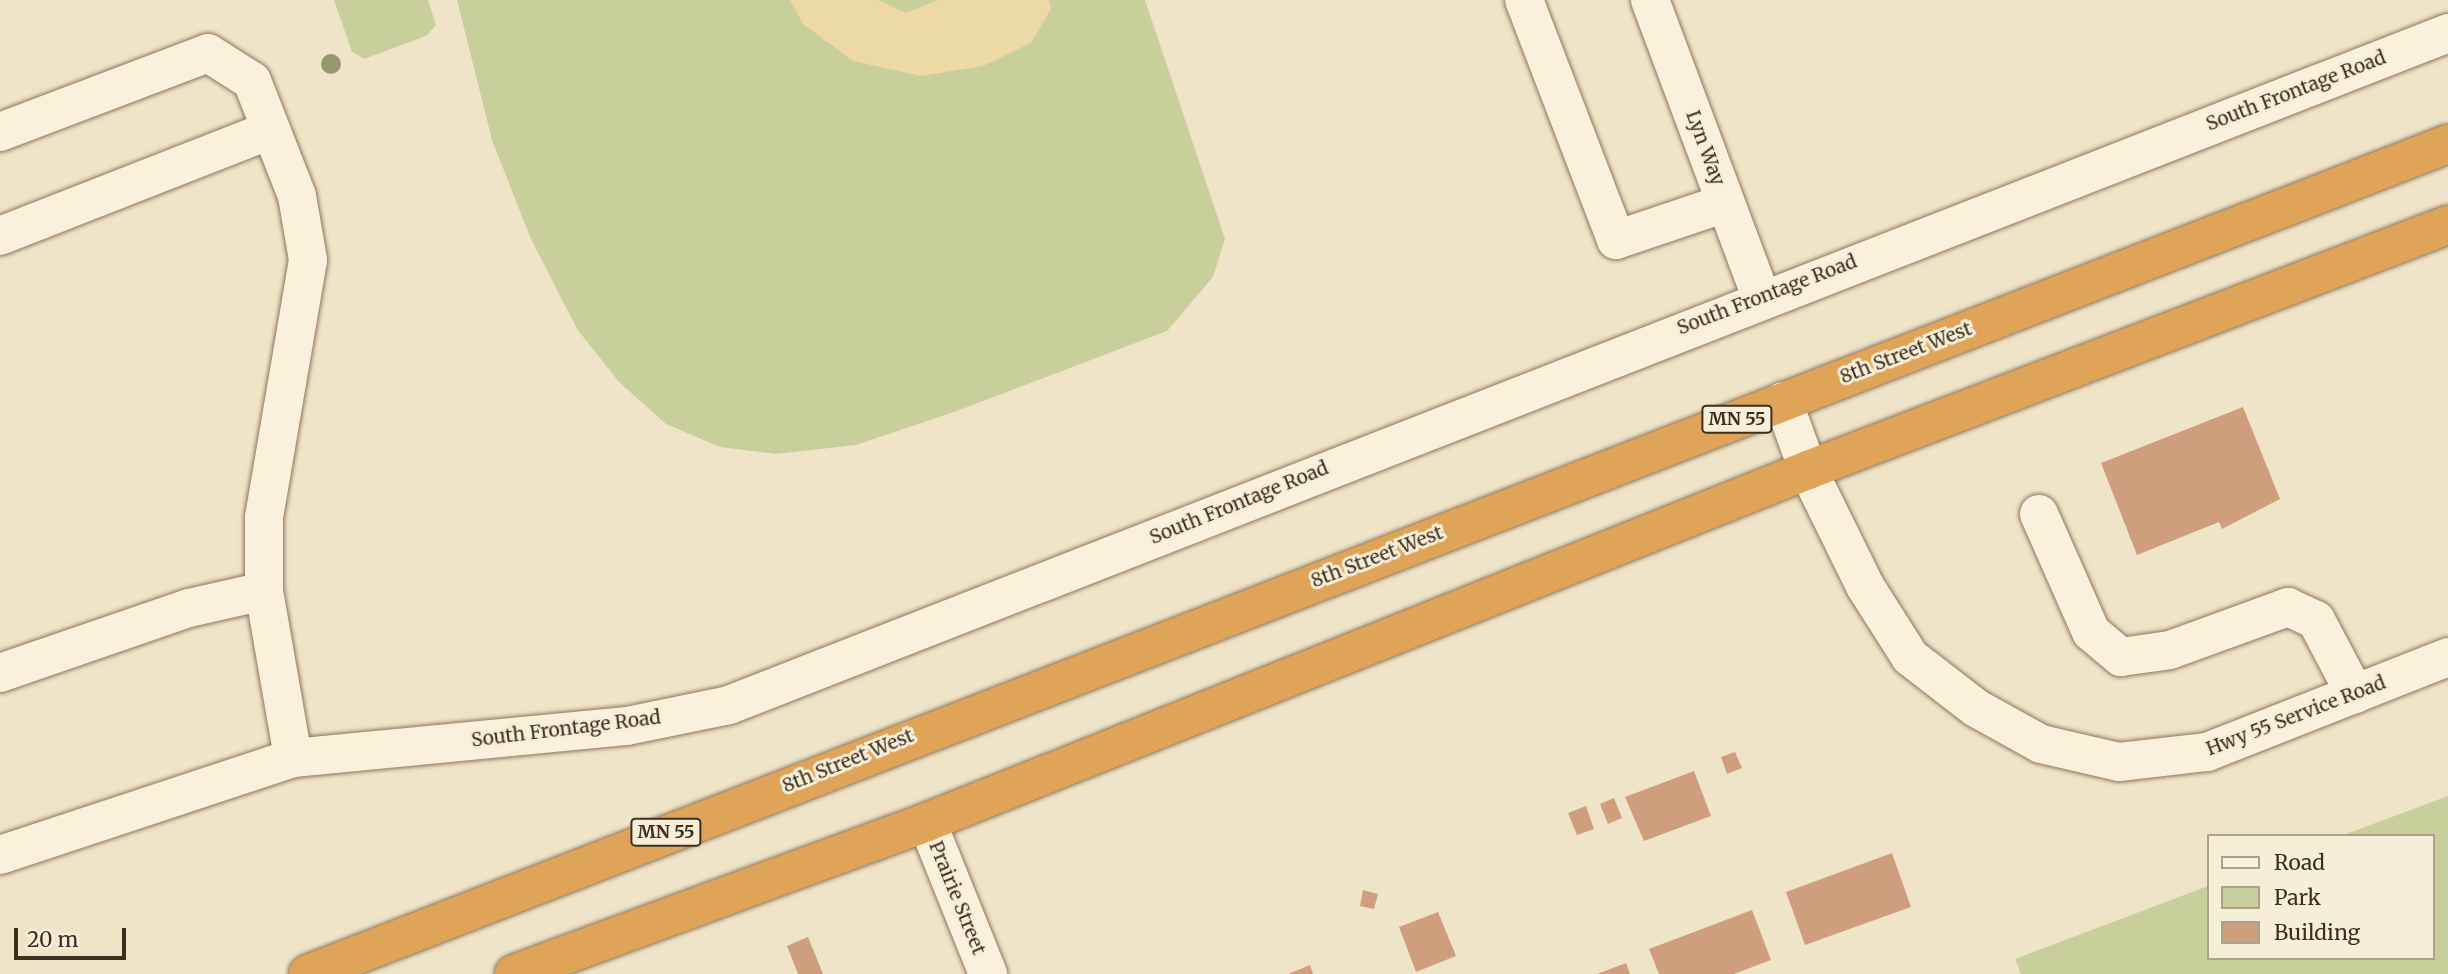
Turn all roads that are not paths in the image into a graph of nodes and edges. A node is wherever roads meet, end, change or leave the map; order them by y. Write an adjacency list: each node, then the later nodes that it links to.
1 (1524, 0): 7 (street)
2 (1650, 0): 7 (street, Lyn Way)
3 (2448, 33): 10 (street, South Frontage Road)
4 (271, 130): 5 (street); 9 (street); 14 (street)
5 (0, 132)
6 (2448, 145): 11 (highway, 8th Street West / MN 55)
7 (1726, 203): 10 (street, Lyn Way)
8 (2448, 225): 12 (highway)
9 (0, 236)
10 (1761, 297): 18 (street, South Frontage Road)
11 (1783, 401): 12 (street, Hwy 55 Service Road); 21 (highway, 8th Street West / MN 55)
12 (1808, 470): 17 (street, Hwy 55 Service Road); 19 (highway)
13 (2039, 514): 17 (street)
14 (264, 591): 16 (street); 18 (street)
15 (2448, 657): 17 (street, Hwy 55 Service Road)
16 (0, 673)
17 (2355, 694)
18 (293, 758): 20 (street, South Frontage Road)
19 (927, 822): 22 (highway); 23 (street, Prairie Street)
20 (0, 855)
21 (308, 974)
22 (514, 974)
23 (988, 974)

